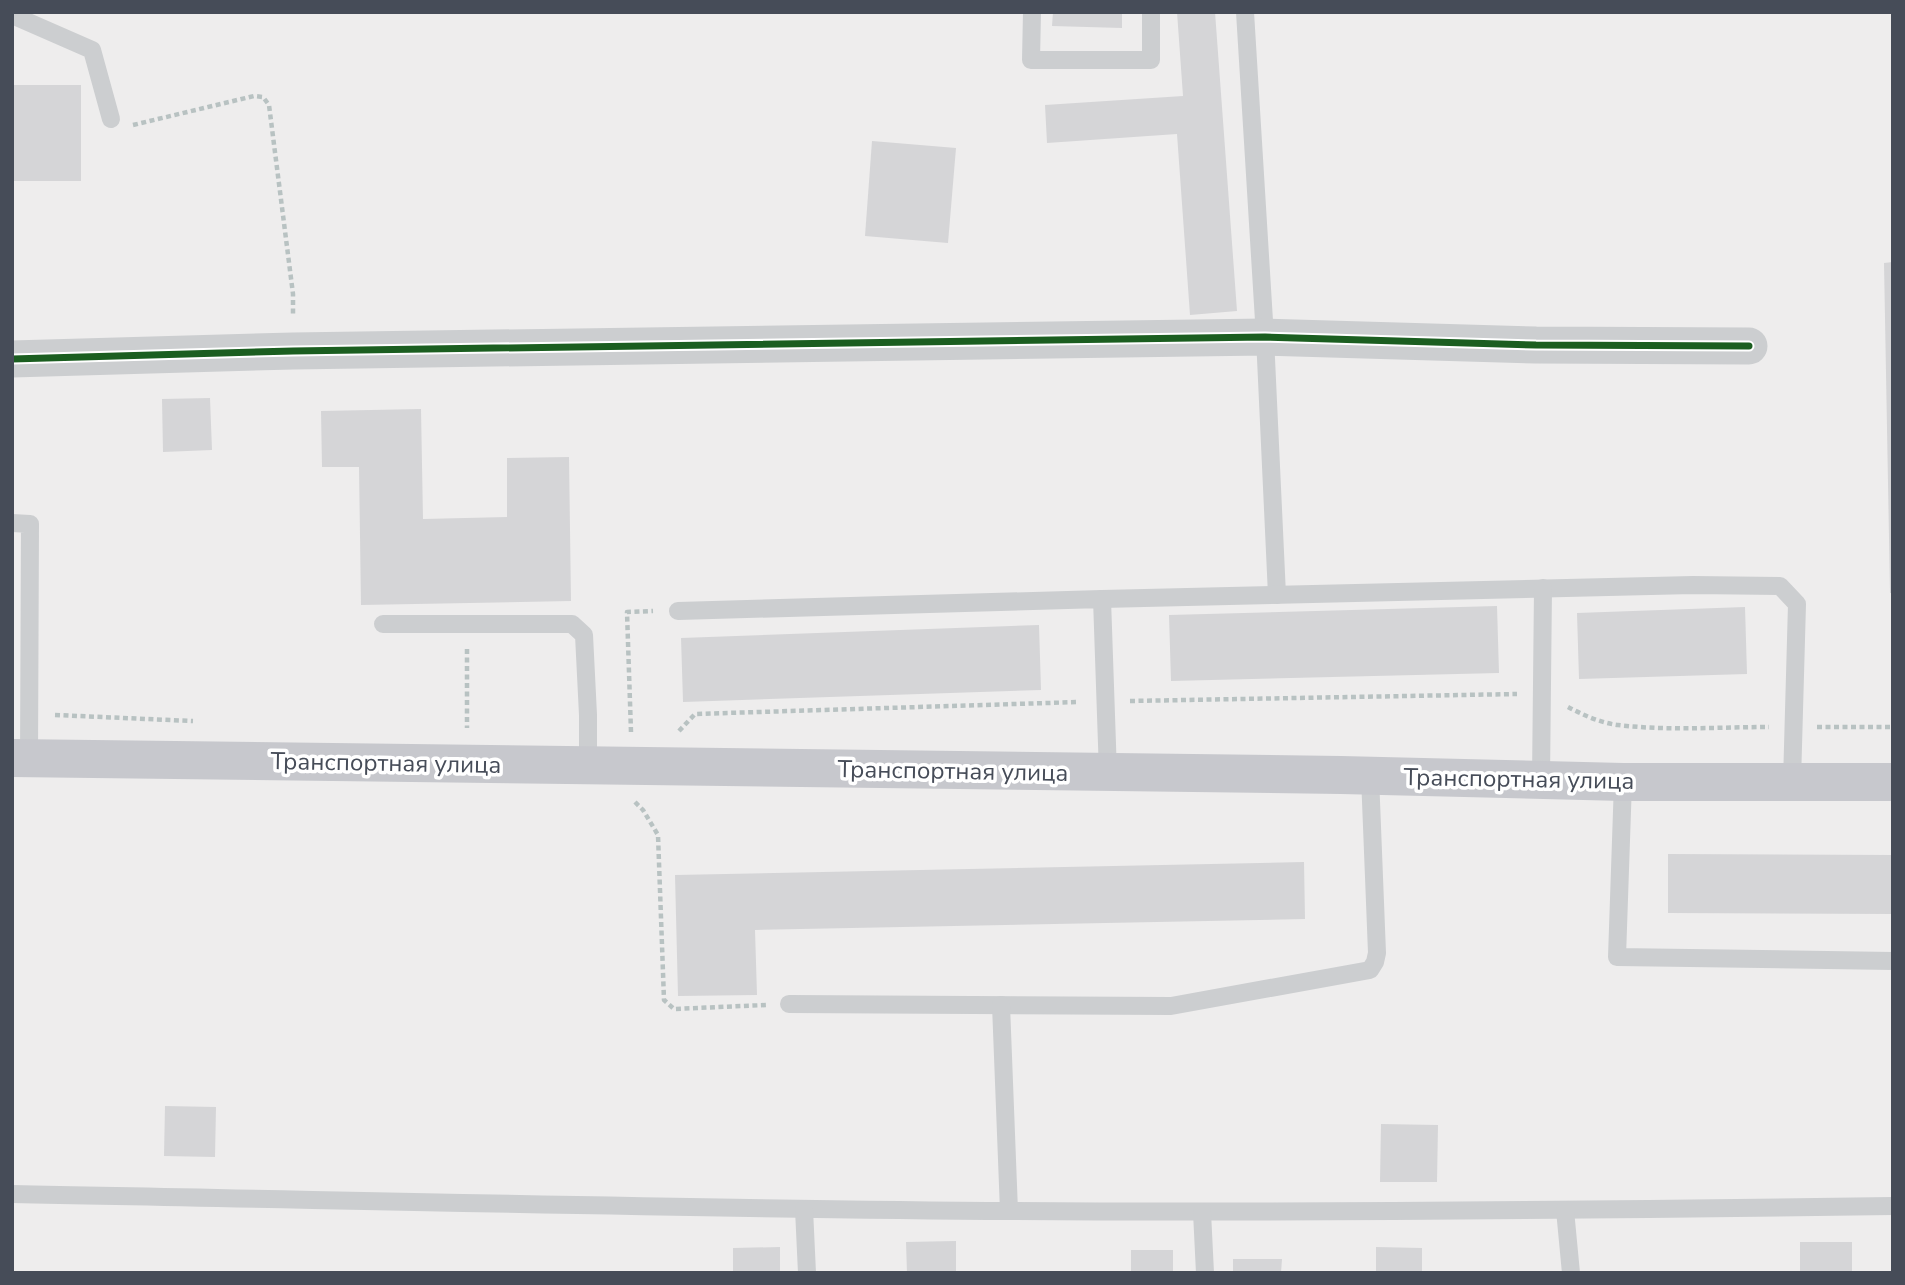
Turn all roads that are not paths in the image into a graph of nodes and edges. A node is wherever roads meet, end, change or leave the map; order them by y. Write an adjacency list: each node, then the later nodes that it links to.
1 (1032, 12): 2 (lane)
2 (1151, 12)
3 (1245, 12): 6 (lane)
4 (12, 15): 5 (lane)
5 (111, 119)
6 (1265, 337): 7 (street); 8 (street); 11 (lane)
7 (1749, 346)
8 (12, 359)
9 (12, 523): 15 (lane)
10 (1543, 588): 11 (lane); 19 (lane); 21 (lane)
11 (1277, 595): 12 (lane)
12 (1102, 600): 13 (lane); 17 (lane)
13 (678, 611)
14 (383, 624): 16 (lane)
15 (21, 758): 16 (main road, Транспортная улица)
16 (588, 766): 17 (main road, Транспортная улица)
17 (1108, 773): 18 (main road, Транспортная улица)
18 (1370, 776): 19 (main road, Транспортная улица); 25 (lane)
19 (1541, 780): 20 (main road, Транспортная улица)
20 (1623, 782): 21 (main road, Транспортная улица); 23 (lane)
21 (1792, 782): 22 (main road, Транспортная улица)
22 (1893, 782)
23 (1893, 961)
24 (789, 1004): 25 (lane)
25 (1001, 1005): 30 (lane)
26 (12, 1194): 28 (lane)
27 (1893, 1206): 29 (lane)
28 (804, 1209): 30 (lane); 32 (lane)
29 (1565, 1210): 31 (lane); 34 (lane)
30 (1009, 1211): 31 (lane)
31 (1202, 1212): 33 (lane)
32 (807, 1273)
33 (1205, 1273)
34 (1571, 1273)

